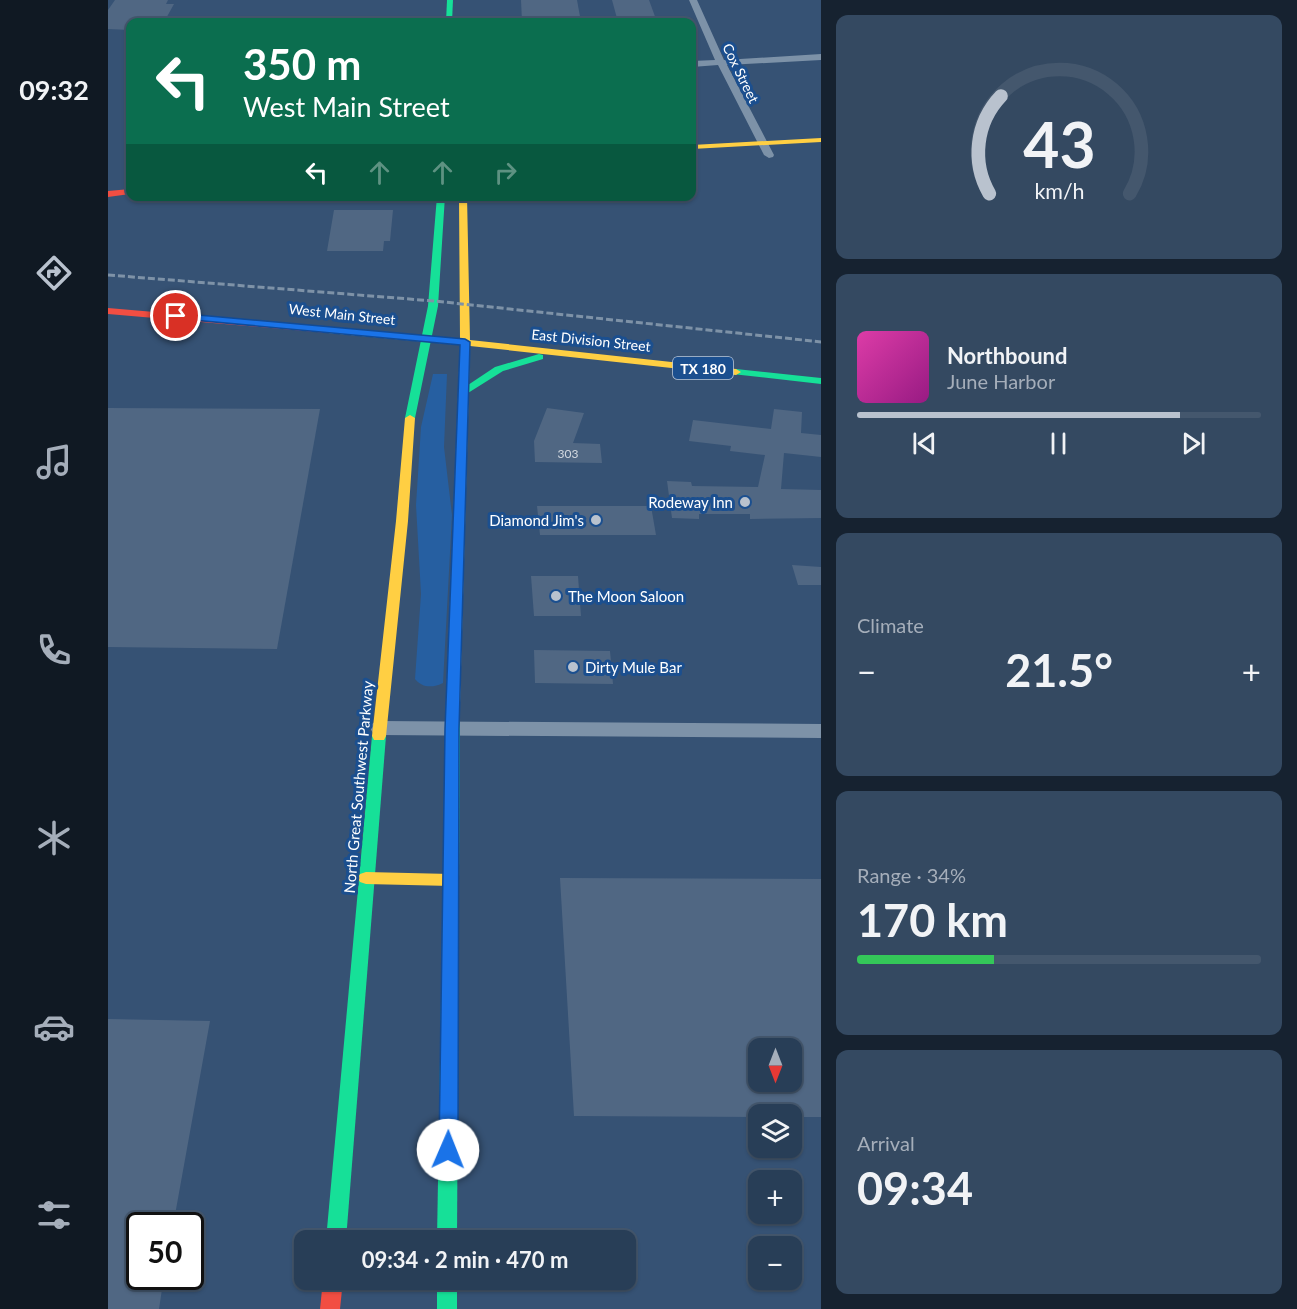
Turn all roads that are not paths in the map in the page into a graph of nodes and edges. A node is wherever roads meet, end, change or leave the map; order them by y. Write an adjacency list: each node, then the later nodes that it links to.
1 (450, 0): 3 (main road)
2 (693, 0): 5 (street, Cox Street)
3 (449, 18)
4 (821, 57): 5 (street)
5 (721, 63): 6 (street); 9 (street, Cox Street)
6 (696, 64)
7 (821, 140): 9 (main road)
8 (696, 147): 9 (main road)
9 (765, 149): 10 (main road); 11 (main road)
10 (821, 152)
11 (696, 158)
12 (126, 181): 13 (main road)
13 (108, 182)
14 (126, 192): 15 (main road)
15 (108, 194)
16 (441, 201): 19 (main road, North Great Southwest Parkway)
17 (463, 201): 20 (main road)
18 (108, 311): 19 (main road, West Main Street / TX 180)
19 (428, 339): 20 (main road, West Main Street / TX 180); 24 (main road, North Great Southwest Parkway)
20 (465, 342): 21 (main road, East Division Street / TX 180); 23 (main road)
21 (562, 353): 22 (main road, East Division Street / TX 180); 23 (main road)
22 (821, 381)
23 (464, 391): 25 (main road)
24 (380, 728): 25 (street); 27 (main road, North Great Southwest Parkway)
25 (452, 729): 26 (street); 28 (main road)
26 (821, 731)
27 (366, 878): 28 (main road); 29 (main road, North Great Southwest Parkway)
28 (452, 880): 30 (main road)
29 (337, 1230)
30 (447, 1230)
31 (332, 1290): 33 (main road)
32 (447, 1290): 34 (main road)
33 (330, 1309)
34 (447, 1309)

